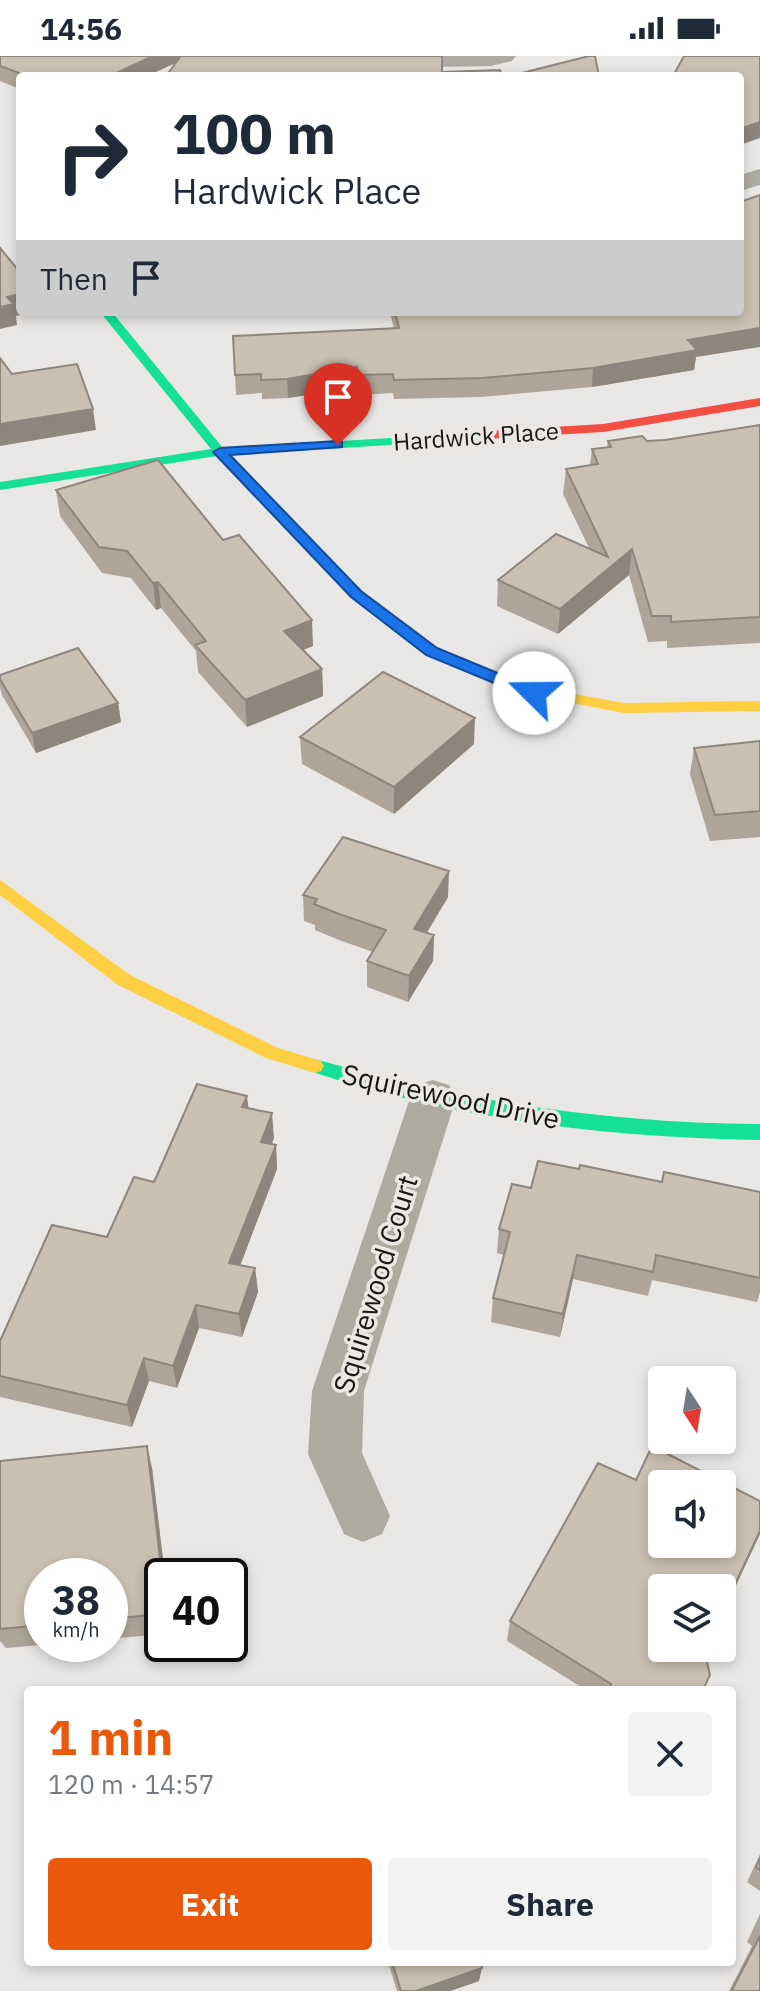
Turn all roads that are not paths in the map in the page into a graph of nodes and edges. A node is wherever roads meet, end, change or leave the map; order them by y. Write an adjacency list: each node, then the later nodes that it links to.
1 (504, 56): 2 (street)
2 (366, 63)
3 (109, 316): 5 (street)
4 (760, 402): 5 (street, Hardwick Place)
5 (220, 452): 6 (street, Hardwick Place); 7 (street)
6 (0, 486)
7 (760, 706)
8 (0, 886): 9 (street, Squirewood Drive)
9 (433, 1098): 10 (street, Squirewood Drive); 11 (street, Squirewood Court)
10 (760, 1132)
11 (363, 1516)

